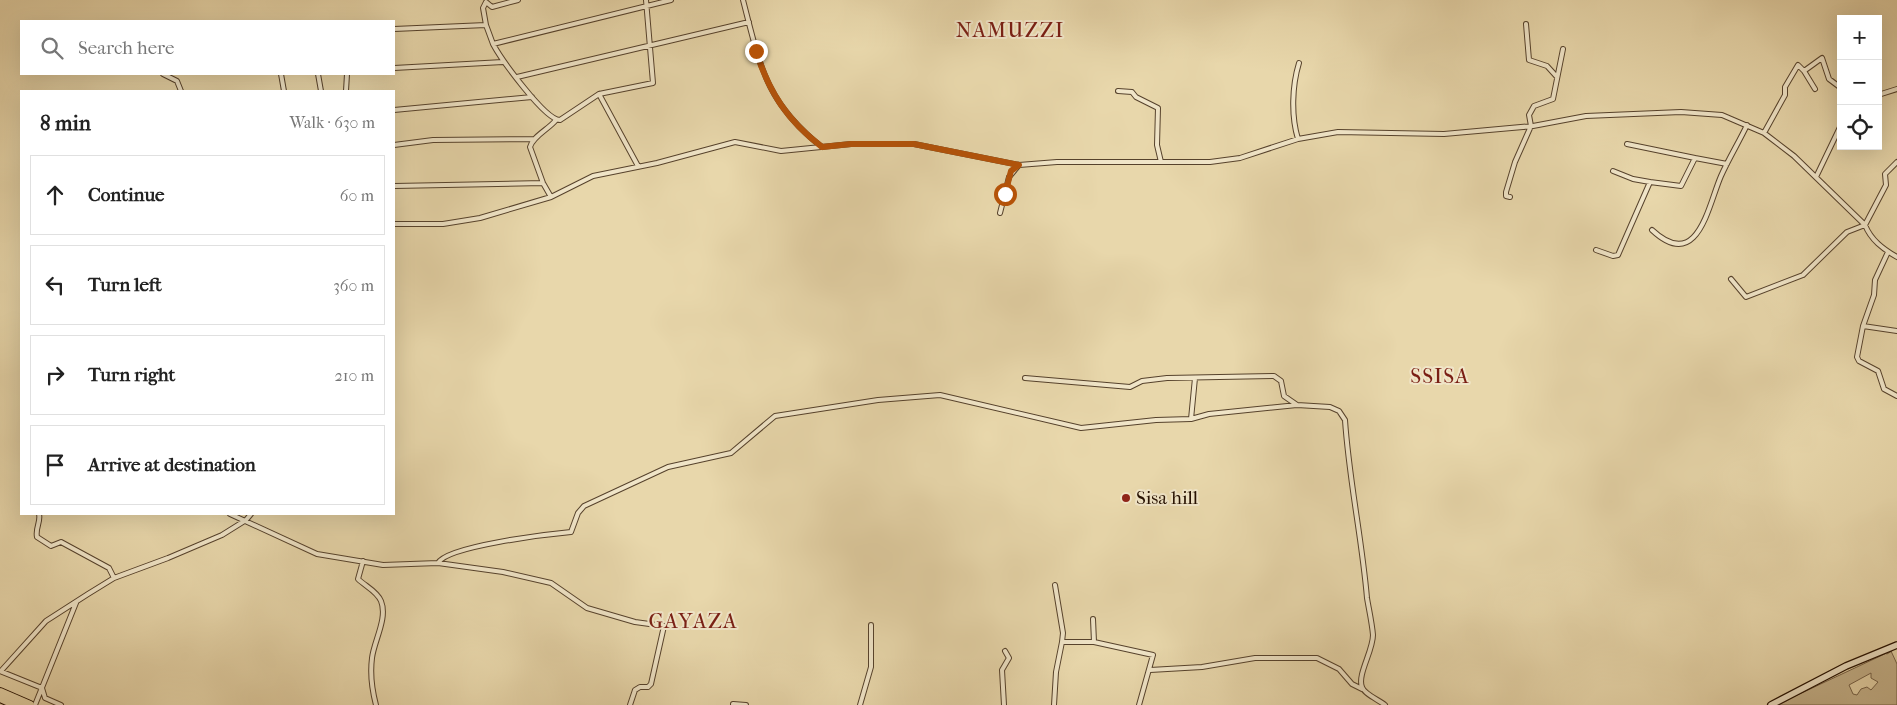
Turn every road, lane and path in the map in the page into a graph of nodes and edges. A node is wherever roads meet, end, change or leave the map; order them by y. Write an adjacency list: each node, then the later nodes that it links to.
1 (518, 0): 8 (street)
2 (646, 0): 5 (street)
3 (671, 0): 5 (street)
4 (743, 0): 6 (street)
5 (646, 6): 10 (street); 11 (street)
6 (749, 22): 11 (street); 44 (street)
7 (1526, 24): 22 (street)
8 (486, 25): 9 (street); 10 (street)
9 (395, 29)
10 (493, 44): 13 (street)
11 (651, 45): 21 (street); 32 (street)
12 (1563, 49): 22 (street)
13 (503, 62): 15 (street); 21 (street)
14 (1299, 64): 41 (street)
15 (395, 68)
16 (1804, 71): 23 (street); 24 (street); 38 (street)
17 (165, 75): 26 (street)
18 (281, 75): 27 (street)
19 (318, 75): 28 (street)
20 (347, 75): 29 (street)
21 (517, 77): 33 (street)
22 (1557, 77): 37 (street)
23 (1837, 85)
24 (1815, 88)
25 (1897, 89): 31 (street)
26 (180, 90)
27 (284, 90)
28 (321, 90)
29 (346, 90)
30 (1118, 91): 46 (street)
31 (1882, 93)
32 (599, 94): 35 (street); 50 (street)
33 (532, 97): 34 (street); 35 (street)
34 (395, 110)
35 (556, 120): 40 (street)
36 (1748, 125): 37 (street); 38 (street); 48 (street)
37 (1531, 126): 41 (street); 57 (street)
38 (1764, 132): 52 (street)
39 (1837, 133): 52 (street)
40 (534, 139): 43 (street); 54 (street)
41 (1298, 139): 46 (street)
42 (1627, 144): 45 (street)
43 (395, 145)
44 (822, 147): 49 (street); 50 (street)
45 (1695, 158): 48 (street); 53 (street)
46 (1161, 162): 49 (street)
47 (1897, 162): 60 (street)
48 (1726, 164): 61 (street)
49 (1019, 165): 58 (street)
50 (638, 166): 56 (street)
51 (1613, 171): 53 (street)
52 (1816, 177): 60 (street)
53 (1650, 182): 62 (street)
54 (542, 183): 55 (street); 56 (street)
55 (395, 186)
56 (551, 197): 59 (street)
57 (1510, 197)
58 (1000, 213)
59 (395, 224)
60 (1865, 225): 63 (street); 65 (street)
61 (1652, 230)
62 (1596, 250)
63 (1888, 252): 64 (street); 66 (street)
64 (1897, 257)
65 (1731, 279)
66 (1863, 326): 67 (street); 70 (street)
67 (1897, 332)
68 (1025, 378): 69 (street)
69 (1195, 378): 71 (street); 72 (street)
70 (1897, 396)
71 (1297, 405): 72 (street); 91 (street)
72 (1191, 419): 78 (street)
73 (39, 515): 79 (street)
74 (233, 515): 76 (street)
75 (249, 515): 76 (street)
76 (246, 520): 77 (street); 79 (street)
77 (363, 561): 78 (street); 99 (street)
78 (438, 563): 100 (street)
79 (114, 578): 81 (street)
80 (1055, 586): 84 (street)
81 (76, 603): 89 (street); 90 (street)
82 (1093, 619): 85 (street)
83 (872, 625): 102 (street)
84 (1062, 642): 85 (street); 104 (street)
85 (1094, 642): 88 (street)
86 (1897, 645): 107 (main road)
87 (1005, 651): 103 (street)
88 (1150, 670): 91 (street); 105 (street)
89 (0, 671): 90 (street)
90 (42, 688): 97 (street); 98 (street)
91 (1362, 689): 106 (street)
92 (0, 692): 96 (highway)
93 (0, 698): 95 (highway)
94 (734, 704): 101 (street)
95 (16, 705)
96 (30, 705)
97 (35, 705)
98 (61, 705)
99 (376, 705)
100 (630, 705)
101 (746, 705)
102 (860, 705)
103 (1004, 705)
104 (1054, 705)
105 (1139, 705)
106 (1385, 705)
107 (1771, 705)

